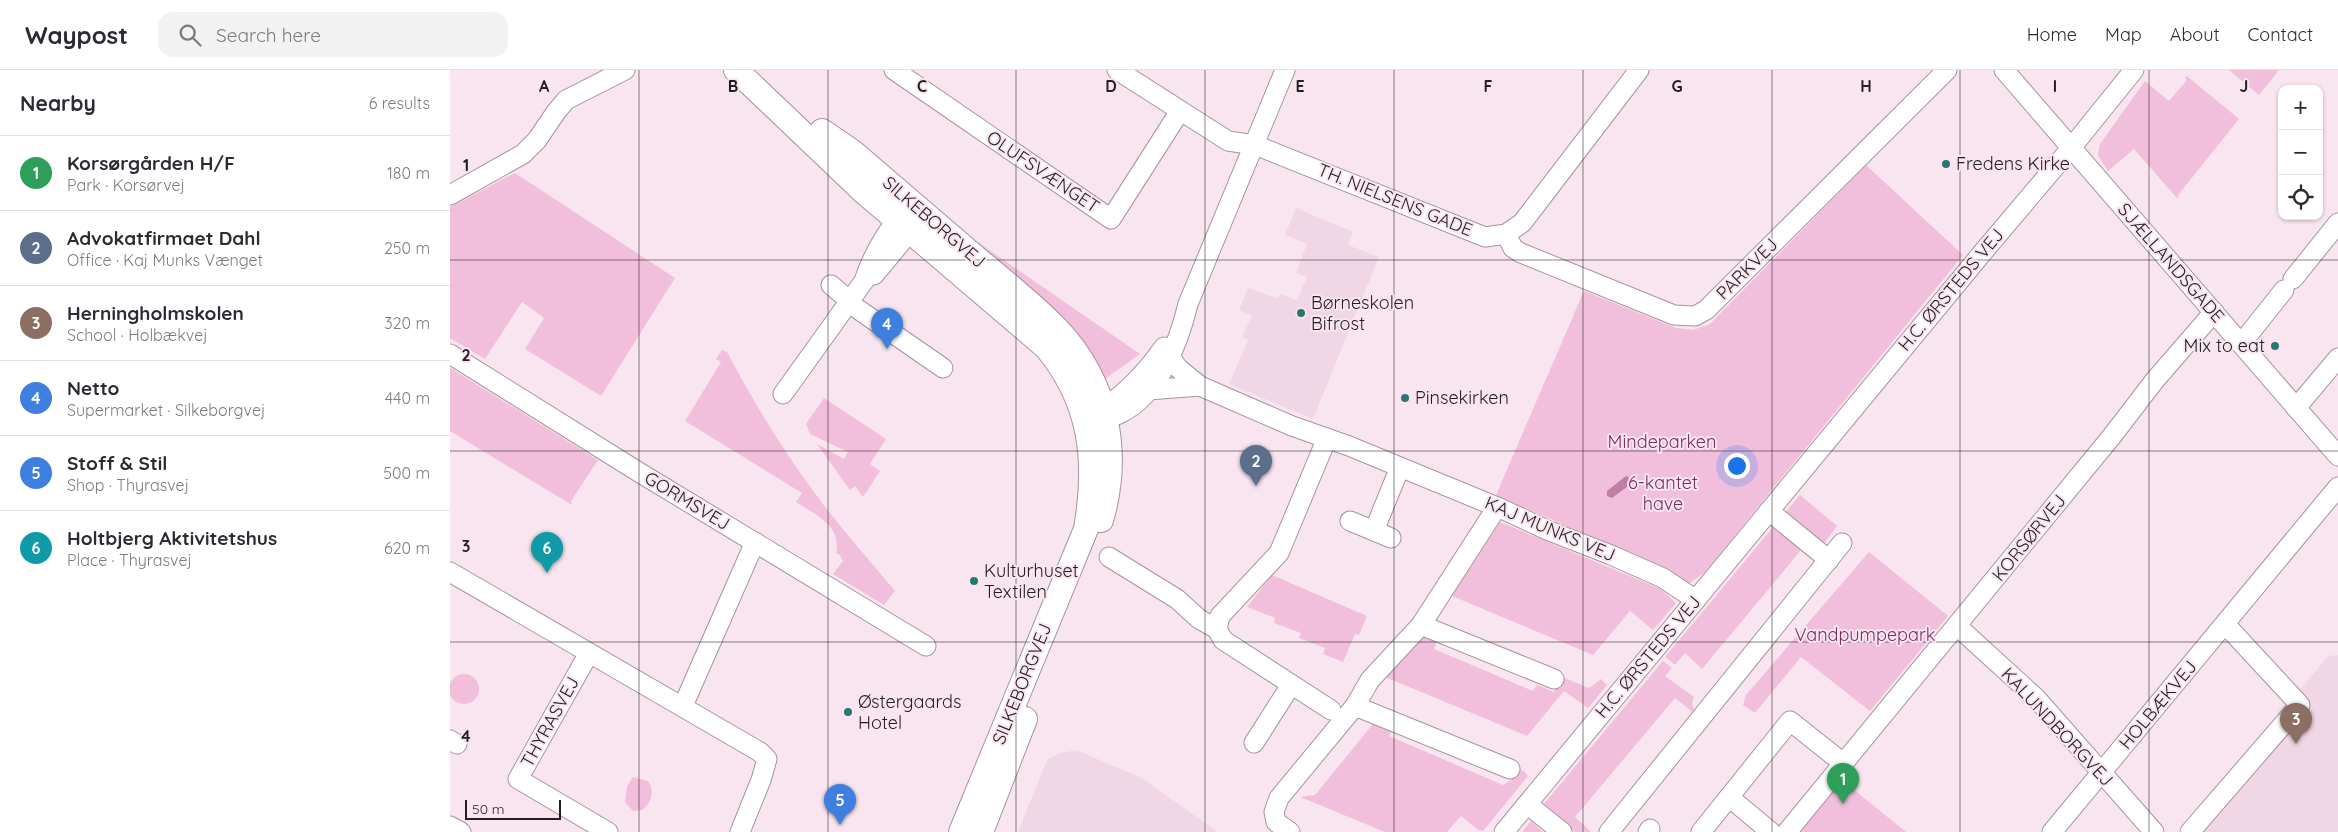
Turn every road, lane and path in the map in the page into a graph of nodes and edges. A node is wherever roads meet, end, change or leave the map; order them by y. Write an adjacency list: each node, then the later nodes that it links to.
1 (626, 70): 15 (street)
2 (736, 70): 16 (main road, SILKEBORGVEJ)
3 (759, 70): 12 (main road, SILKEBORGVEJ)
4 (894, 70): 11 (street, OLUFSVÆNGET)
5 (1117, 70): 11 (street, TH. NIELSENS GADE)
6 (1285, 70): 13 (street)
7 (1639, 70): 18 (street)
8 (1947, 70): 18 (street, PARKVEJ)
9 (2004, 70): 14 (street, SJÆLLANDSGADE)
10 (2134, 70): 14 (street, H.C. ØRSTEDS VEJ)
11 (1180, 111): 13 (street, TH. NIELSENS GADE)
12 (822, 131): 16 (main road, SILKEBORGVEJ); 23 (main road, SILKEBORGVEJ)
13 (1255, 145): 18 (street, TH. NIELSENS GADE); 21 (street)
14 (2072, 148): 22 (street, SJÆLLANDSGADE); 39 (street, H.C. ØRSTEDS VEJ)
15 (450, 195)
16 (907, 221): 20 (street, SILKEBORGVEJ); 23 (main road, SILKEBORGVEJ); 33 (main road, SILKEBORGVEJ)
17 (2338, 223): 24 (street)
18 (1506, 234)
19 (831, 285): 20 (street)
20 (850, 302): 28 (street); 31 (street, SILKEBORGVEJ)
21 (1188, 304): 26 (street); 33 (street)
22 (2214, 312): 24 (street, SJÆLLANDSGADE); 49 (street, KORSØRVEJ)
23 (1044, 316): 33 (main road, SILKEBORGVEJ)
24 (2241, 344): 32 (street, SJÆLLANDSGADE)
25 (450, 354): 41 (street, GORMSVEJ)
26 (1171, 358): 29 (street, KAJ MUNKS VEJ); 30 (street)
27 (2338, 358): 32 (street)
28 (944, 368)
29 (1200, 386): 30 (street, KAJ MUNKS VEJ); 34 (street, KAJ MUNKS VEJ)
30 (1148, 390): 33 (street)
31 (783, 394)
32 (2296, 408): 35 (street, SJÆLLANDSGADE)
33 (1104, 414): 43 (main road, SILKEBORGVEJ); 68 (main road, SILKEBORGVEJ)
34 (1327, 438): 36 (street, KAJ MUNKS VEJ); 50 (street)
35 (2338, 456)
36 (1400, 467): 38 (street, KAJ MUNKS VEJ); 40 (street)
37 (2338, 487): 47 (street, HOLBÆKVEJ)
38 (1497, 507): 46 (street, KAJ MUNKS VEJ); 48 (street)
39 (1769, 511): 44 (street); 46 (street, H.C. ØRSTEDS VEJ)
40 (1350, 521)
41 (755, 542): 51 (street, GORMSVEJ); 55 (street)
42 (1842, 543): 44 (street)
43 (1101, 550): 50 (street); 69 (main road, SILKEBORGVEJ)
44 (1829, 560): 73 (street)
45 (450, 572): 52 (street)
46 (1696, 600): 63 (street, H.C. ØRSTEDS VEJ)
47 (2225, 624): 61 (street, HOLBÆKVEJ); 79 (street)
48 (1420, 625): 53 (street); 56 (street)
49 (1957, 626): 59 (street, KORSØRVEJ); 61 (street, KALUNDBORGVEJ)
50 (1217, 629): 54 (street)
51 (926, 646)
52 (589, 653): 55 (street); 66 (street, THYRASVEJ)
53 (1554, 680)
54 (1291, 685): 57 (street); 58 (street)
55 (683, 706): 67 (street)
56 (1355, 706): 60 (street); 70 (street)
57 (1332, 710)
58 (1254, 743)
59 (1844, 763): 62 (street); 76 (street, KORSØRVEJ)
60 (1510, 769)
61 (2102, 773): 77 (street, HOLBÆKVEJ); 78 (street, KALUNDBORGVEJ)
62 (1729, 797): 74 (street); 75 (street)
63 (1528, 804): 71 (street, H.C. ØRSTEDS VEJ); 72 (street)
64 (450, 826): 65 (street)
65 (461, 832)
66 (608, 832)
67 (740, 832)
68 (962, 832)
69 (981, 832)
70 (1290, 832)
71 (1504, 832)
72 (1562, 832)
73 (1609, 832)
74 (1701, 832)
75 (1771, 832)
76 (1787, 832)
77 (2052, 832)
78 (2154, 832)
79 (2190, 832)

